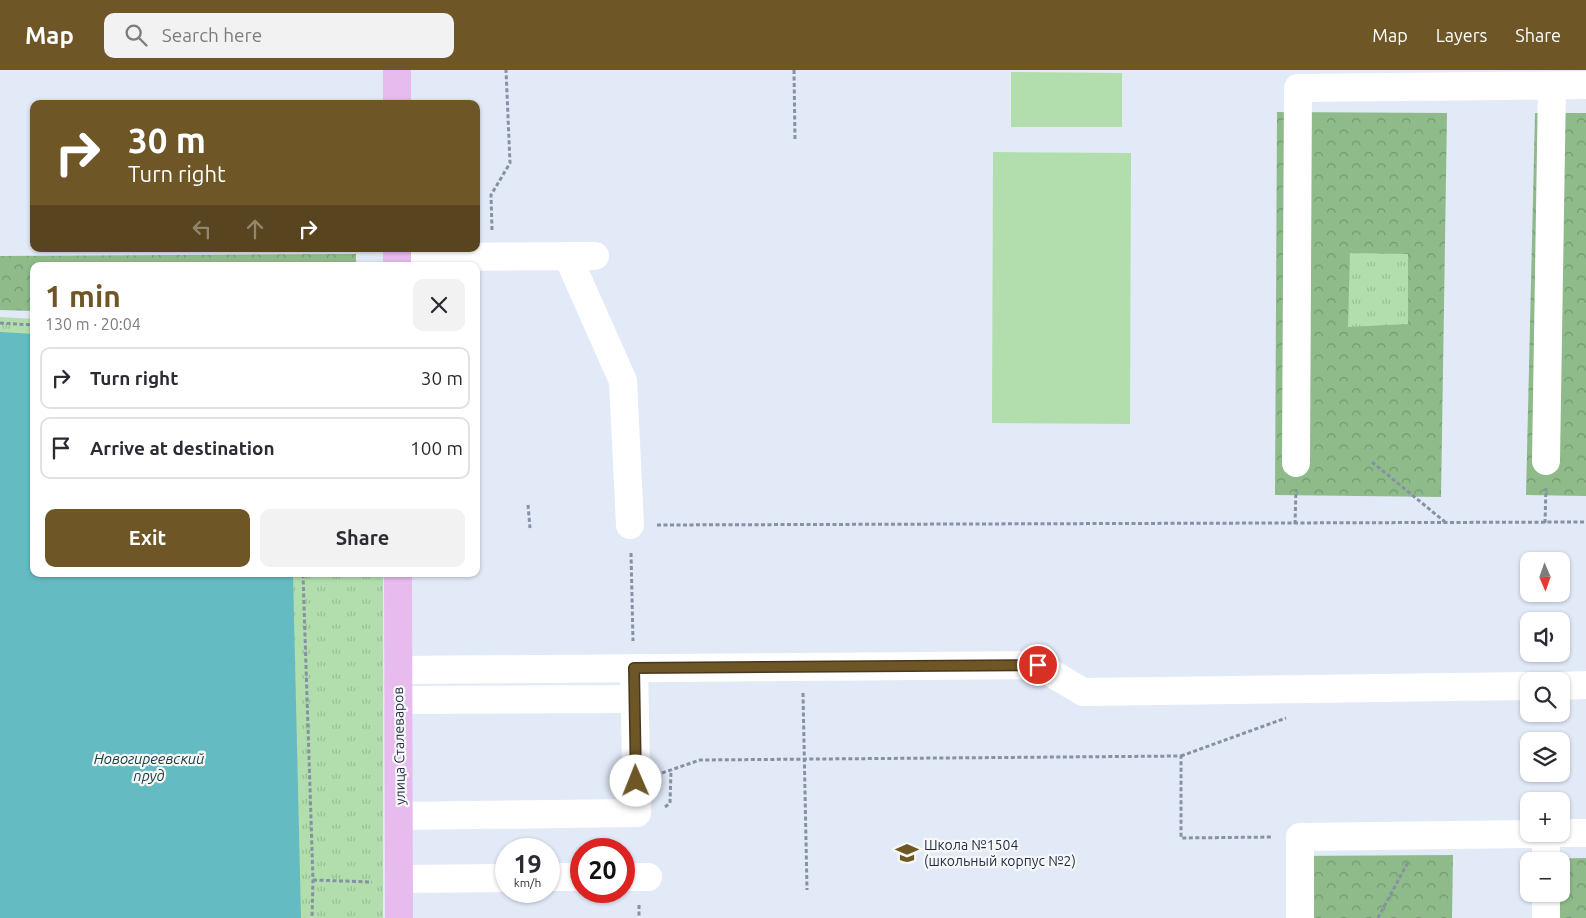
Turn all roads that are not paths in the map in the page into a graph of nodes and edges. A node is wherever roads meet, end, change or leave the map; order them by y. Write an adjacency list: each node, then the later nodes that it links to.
1 (398, 70): 4 (main road)
2 (1586, 85): 3 (lane)
3 (1552, 86): 8 (lane); 9 (lane)
4 (398, 100)
5 (595, 256): 7 (lane)
6 (397, 257): 7 (lane)
7 (568, 257): 10 (lane)
8 (1546, 461)
9 (1296, 463)
10 (630, 526)
11 (398, 577): 13 (main road, улица Сталеваров)
12 (634, 668): 13 (lane); 15 (lane); 17 (lane)
13 (398, 670): 18 (main road, улица Сталеваров)
14 (1586, 685): 16 (lane)
15 (1520, 686)
16 (1570, 686)
17 (634, 699): 18 (lane); 19 (lane)
18 (398, 700): 19 (main road, улица Сталеваров)
19 (400, 816): 24 (main road, улица Сталеваров)
20 (1570, 833): 21 (lane)
21 (1586, 833)
22 (1520, 834): 27 (lane)
23 (495, 878): 24 (lane)
24 (386, 881): 26 (main road, улица Сталеваров)
25 (1546, 902): 28 (lane)
26 (399, 918)
27 (1300, 918)
28 (1546, 918)

